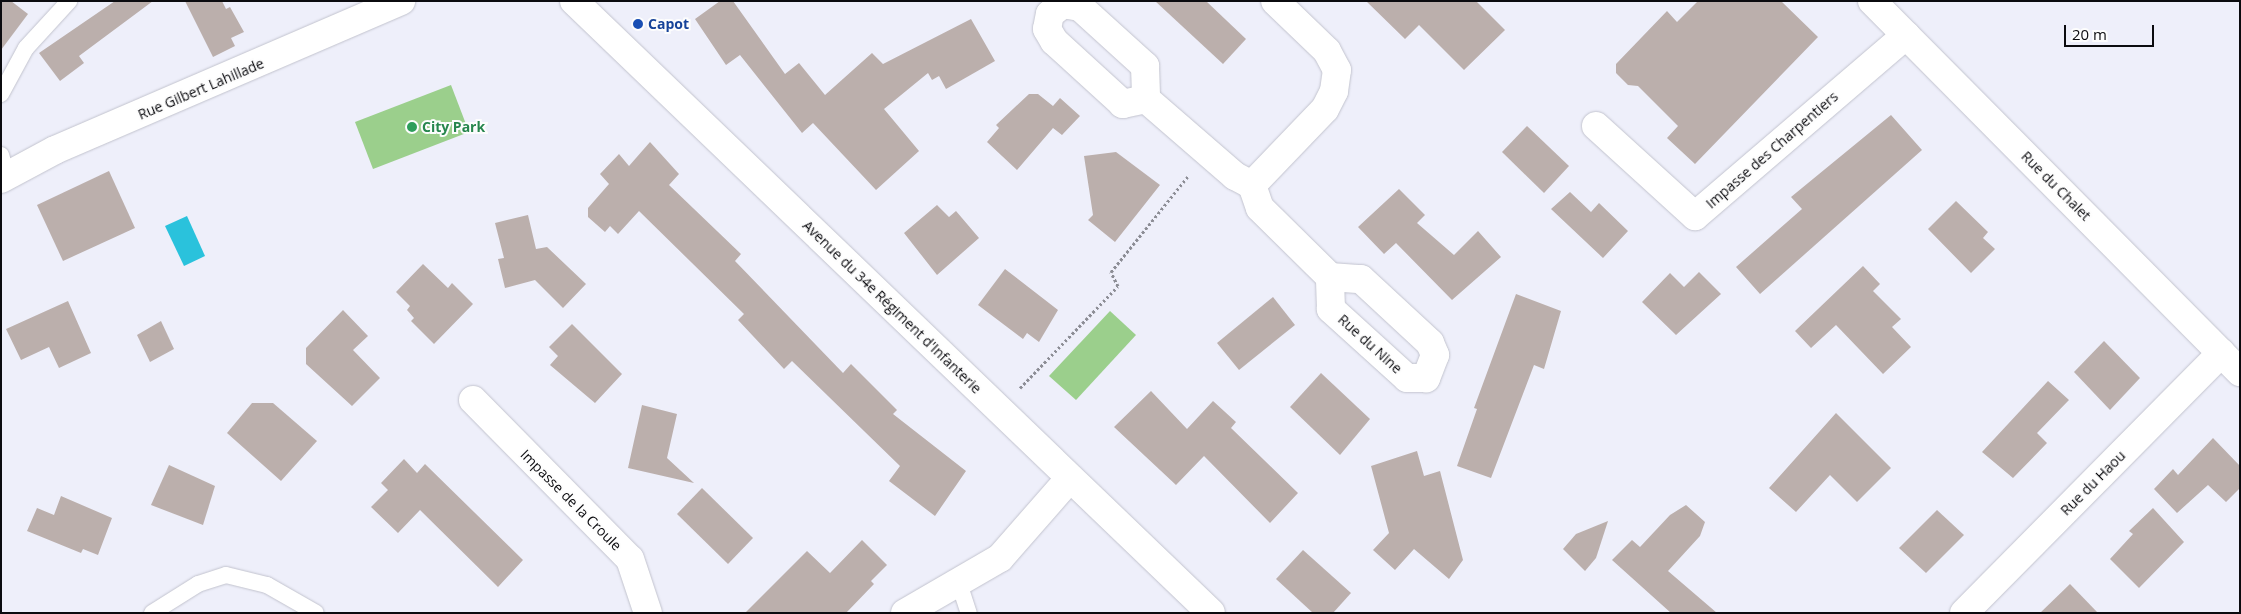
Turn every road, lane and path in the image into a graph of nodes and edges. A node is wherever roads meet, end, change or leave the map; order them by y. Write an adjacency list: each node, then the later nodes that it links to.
1 (69, 1): 7 (lane)
2 (401, 1): 11 (street, Rue Gilbert Lahillade)
3 (574, 1): 17 (street, Avenue du 34e Régiment d'Infanterie)
4 (1275, 1): 12 (street)
5 (1872, 1): 6 (street, Rue du Chalet)
6 (1906, 35): 9 (street, Impasse des Charpentiers); 14 (street, Rue du Chalet)
7 (1, 94)
8 (1146, 99): 10 (street)
9 (1596, 126)
10 (1207, 152): 12 (street); 17 (path)
11 (3, 170)
12 (1252, 185): 13 (street)
13 (1330, 278)
14 (2221, 353): 15 (street, Rue du Chalet); 26 (street, Rue du Haou)
15 (2240, 372)
16 (473, 400): 22 (street, Impasse de la Croule)
17 (999, 410): 18 (street, Avenue du 34e Régiment d'Infanterie)
18 (1070, 478): 19 (street); 25 (street, Avenue du 34e Régiment d'Infanterie)
19 (958, 580): 23 (street); 24 (lane)
20 (152, 613): 21 (lane)
21 (316, 613)
22 (648, 613)
23 (905, 613)
24 (969, 613)
25 (1211, 613)
26 (1964, 613)

